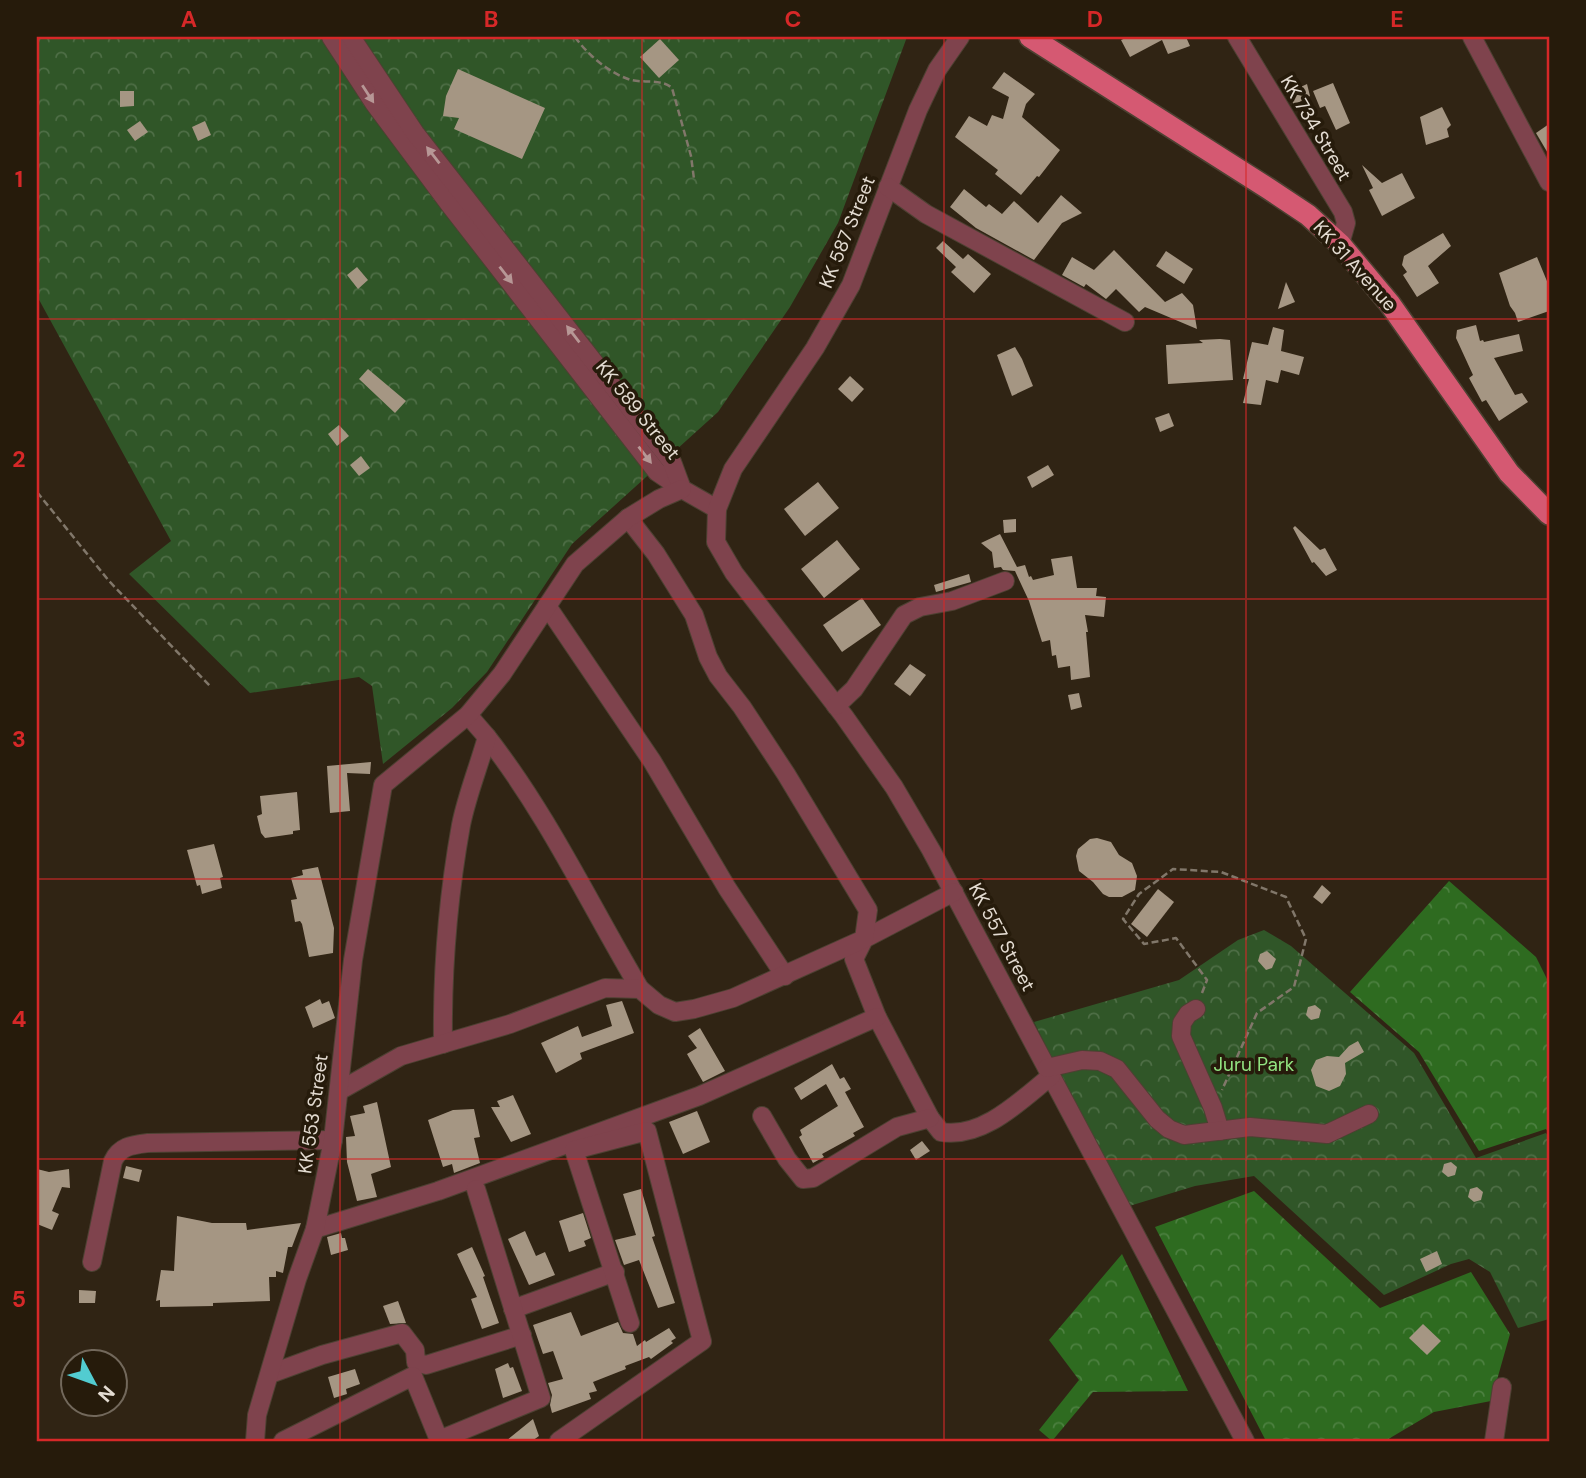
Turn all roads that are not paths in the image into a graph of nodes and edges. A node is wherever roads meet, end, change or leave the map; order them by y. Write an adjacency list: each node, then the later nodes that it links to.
1 (331, 37): 11 (street, KK 589 Street, one-way to 11)
2 (351, 37): 11 (street, KK 589 Street, one-way to 2)
3 (960, 37): 8 (street, KK 587 Street)
4 (1030, 37): 9 (main road, KK 31 Avenue)
5 (1237, 37): 9 (street, KK 734 Street)
6 (1472, 37): 7 (street)
7 (1549, 182)
8 (888, 187): 10 (street); 12 (street, KK 587 Street)
9 (1340, 244): 13 (main road, KK 31 Avenue)
10 (1125, 322)
11 (682, 489): 12 (street); 14 (street)
12 (717, 509): 17 (street, KK 557 Street)
13 (1549, 514)
14 (628, 518): 16 (street); 21 (street)
15 (1005, 581): 17 (street)
16 (547, 606): 18 (street); 22 (street)
17 (836, 706): 20 (street, KK 557 Street)
18 (468, 715): 19 (street); 28 (street, KK 553 Street)
19 (487, 737): 23 (street); 26 (street)
20 (954, 892): 21 (street); 27 (street, KK 557 Street)
21 (864, 939): 22 (street); 25 (street)
22 (785, 976): 23 (street)
23 (640, 989): 26 (street)
24 (1196, 1009): 32 (street)
25 (877, 1017): 31 (street); 35 (street)
26 (443, 1044): 28 (street)
27 (1049, 1072): 31 (street); 32 (street); 46 (street, KK 557 Street)
28 (339, 1091): 33 (street, KK 553 Street)
29 (1369, 1114): 32 (street)
30 (762, 1116): 31 (street)
31 (930, 1118)
32 (1220, 1131)
33 (333, 1140): 35 (street, KK 553 Street); 36 (street)
34 (476, 1189): 38 (street)
35 (315, 1229): 41 (street, KK 553 Street)
36 (93, 1262)
37 (615, 1272): 38 (street); 39 (street); 45 (street)
38 (513, 1309): 40 (street)
39 (630, 1323)
40 (522, 1335): 41 (street); 44 (street)
41 (270, 1374): 43 (street, KK 553 Street)
42 (1502, 1387): 47 (street)
43 (255, 1441)
44 (284, 1441)
45 (559, 1441)
46 (1245, 1441)
47 (1494, 1441)

